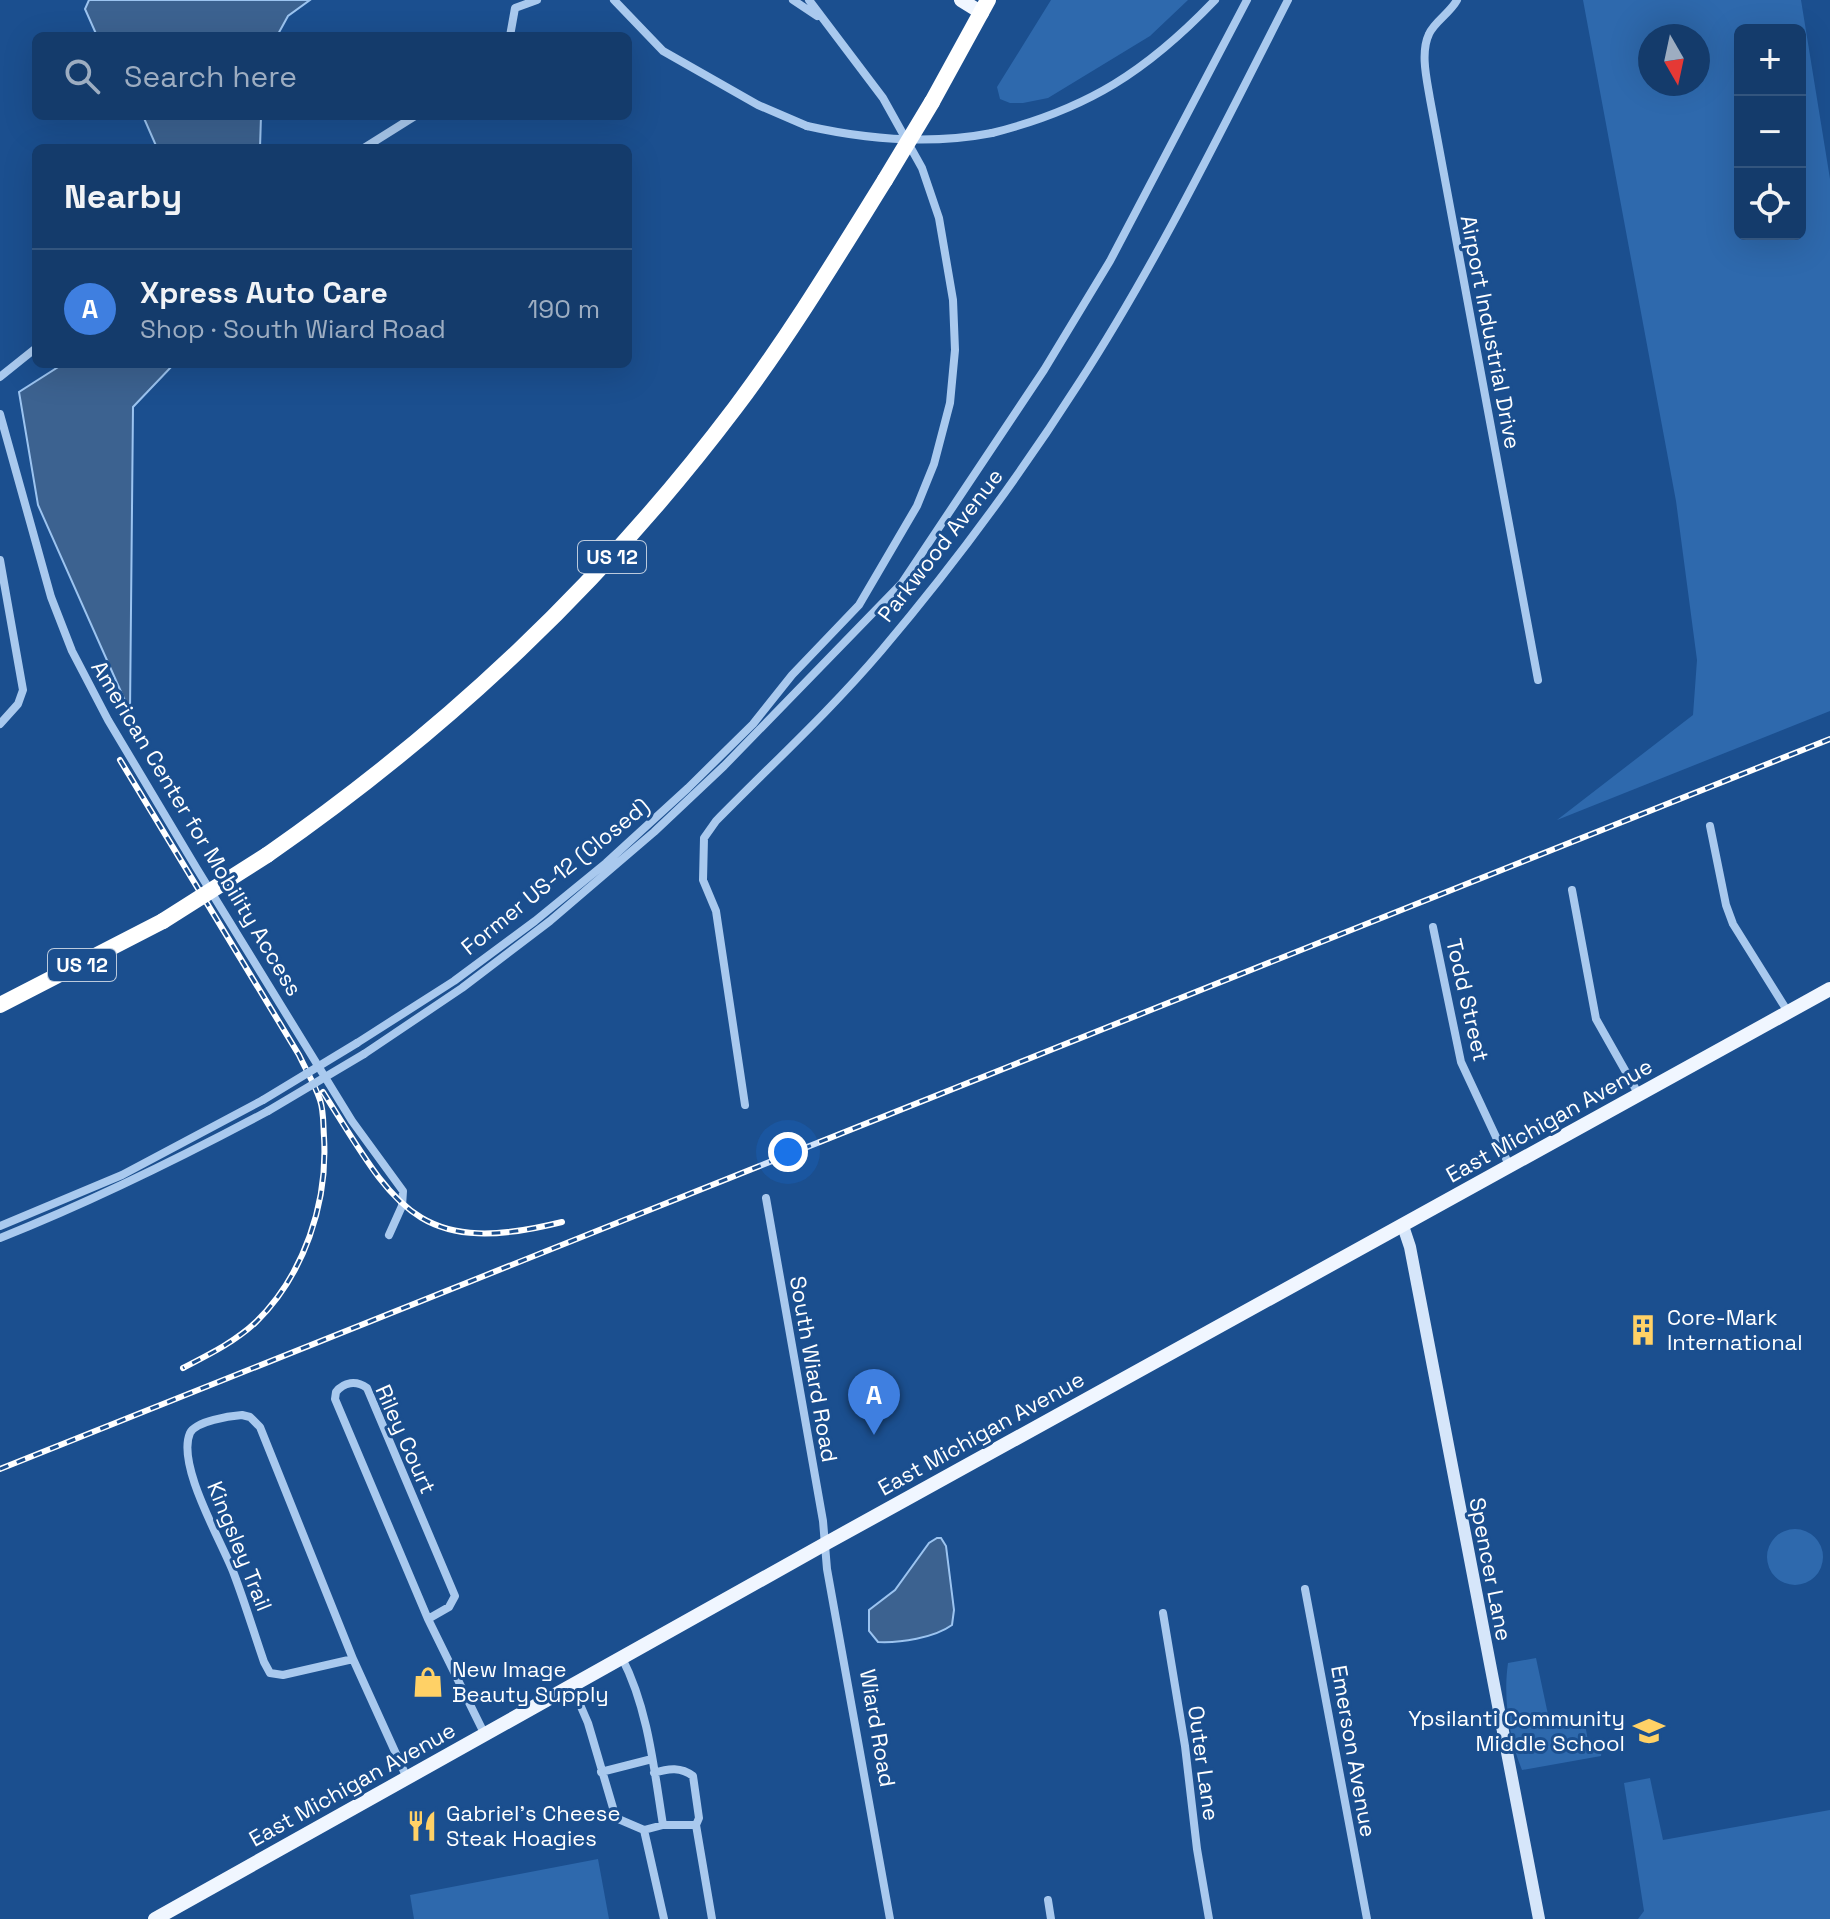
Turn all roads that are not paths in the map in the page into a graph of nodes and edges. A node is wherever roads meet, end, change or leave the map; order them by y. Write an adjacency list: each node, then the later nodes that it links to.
1 (537, 0): 11 (street)
2 (614, 0): 7 (street, bridge)
3 (793, 0): 13 (street)
4 (809, 0): 13 (street, Former US-12 (Closed))
5 (961, 0): 12 (main road)
6 (995, 0): 12 (highway, US 12 / US 12)
7 (1215, 0)
8 (1247, 0): 36 (street, bridge)
9 (1288, 0): 30 (street, Parkwood Avenue)
10 (1457, 0): 21 (street, Airport Industrial Drive)
11 (515, 4): 14 (street)
12 (985, 6): 27 (highway, US 12 / US 12, bridge)
13 (825, 21): 33 (street, Former US-12 (Closed), bridge)
14 (511, 32)
15 (409, 120): 16 (street)
16 (370, 144)
17 (32, 351): 18 (street)
18 (0, 377)
19 (0, 414): 35 (street, American Center for Mobility Access)
20 (0, 560): 22 (street)
21 (1538, 680)
22 (0, 724)
23 (1710, 826): 28 (street)
24 (1572, 890): 29 (street)
25 (1433, 927): 31 (street, Todd Street)
26 (1830, 989): 28 (main road, East Michigan Avenue)
27 (0, 1005)
28 (1788, 1012): 29 (main road, East Michigan Avenue)
29 (1639, 1095): 31 (main road, East Michigan Avenue)
30 (745, 1105)
31 (1510, 1167): 34 (main road, East Michigan Avenue)
32 (766, 1198): 37 (street, South Wiard Road)
33 (0, 1226)
34 (1403, 1226): 37 (main road, East Michigan Avenue); 60 (street, Spencer Lane)
35 (389, 1235)
36 (0, 1238)
37 (823, 1545): 41 (main road, East Michigan Avenue); 56 (street, Wiard Road)
38 (1305, 1589): 59 (street, Emerson Avenue)
39 (1163, 1613): 58 (street, Outer Lane)
40 (428, 1619): 40 (street, Riley Court); 44 (street, Riley Court)
41 (622, 1658): 43 (main road, East Michigan Avenue); 45 (street)
42 (353, 1659): 42 (street, Kingsley Trail); 48 (street, Kingsley Trail)
43 (572, 1686): 44 (main road, East Michigan Avenue); 46 (street)
44 (485, 1735): 48 (main road, East Michigan Avenue)
45 (652, 1759): 46 (street); 47 (street)
46 (601, 1772): 51 (street)
47 (654, 1773): 49 (street); 50 (street)
48 (407, 1778): 53 (main road, East Michigan Avenue)
49 (663, 1825): 50 (street); 51 (street)
50 (696, 1825): 55 (street)
51 (644, 1830): 54 (street)
52 (1048, 1900): 57 (street)
53 (155, 1919)
54 (664, 1919)
55 (712, 1919)
56 (890, 1919)
57 (1051, 1919)
58 (1209, 1919)
59 (1367, 1919)
60 (1539, 1919)

